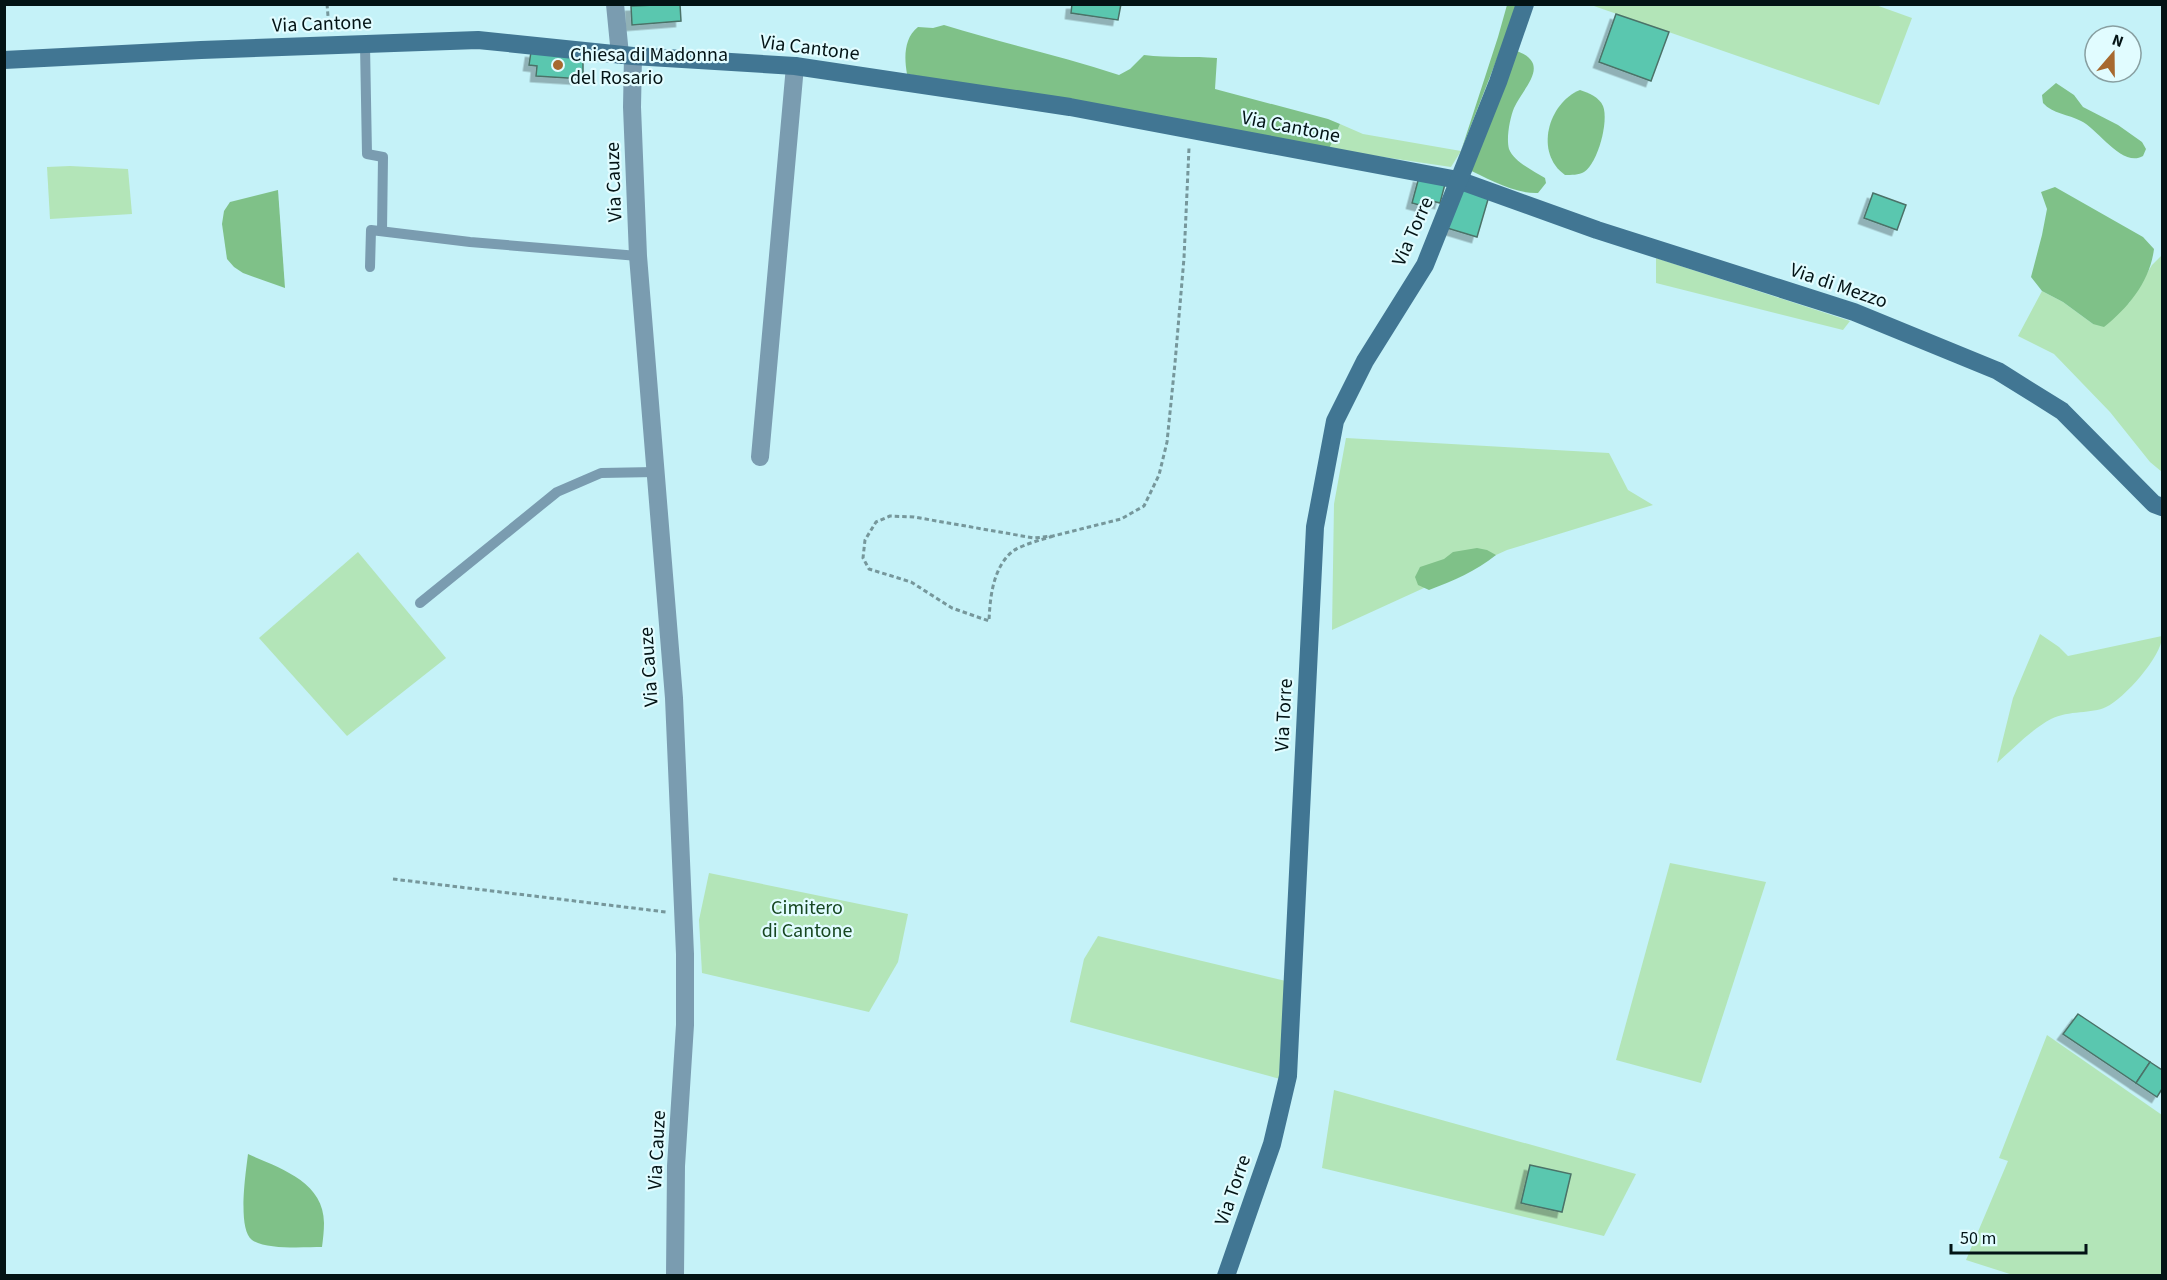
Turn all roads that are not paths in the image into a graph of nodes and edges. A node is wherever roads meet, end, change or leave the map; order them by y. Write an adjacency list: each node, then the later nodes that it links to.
1 (615, 4): 4 (street, Via Cauze)
2 (1525, 4): 7 (main road, Via Torre)
3 (365, 45): 4 (main road, Via Cantone); 5 (main road, Via Cantone); 8 (lane)
4 (626, 55): 6 (main road, Via Cantone); 9 (street, Via Cauze)
5 (4, 60)
6 (795, 66): 7 (main road, Via Cantone); 11 (street)
7 (1458, 180): 13 (main road, Via di Mezzo); 16 (main road, Via Torre)
8 (382, 231): 9 (lane); 10 (lane)
9 (639, 256): 12 (street, Via Cauze)
10 (370, 267)
11 (760, 457)
12 (656, 472): 14 (lane); 15 (street, Via Cauze)
13 (2163, 507)
14 (420, 603)
15 (675, 1275)
16 (1226, 1275)

